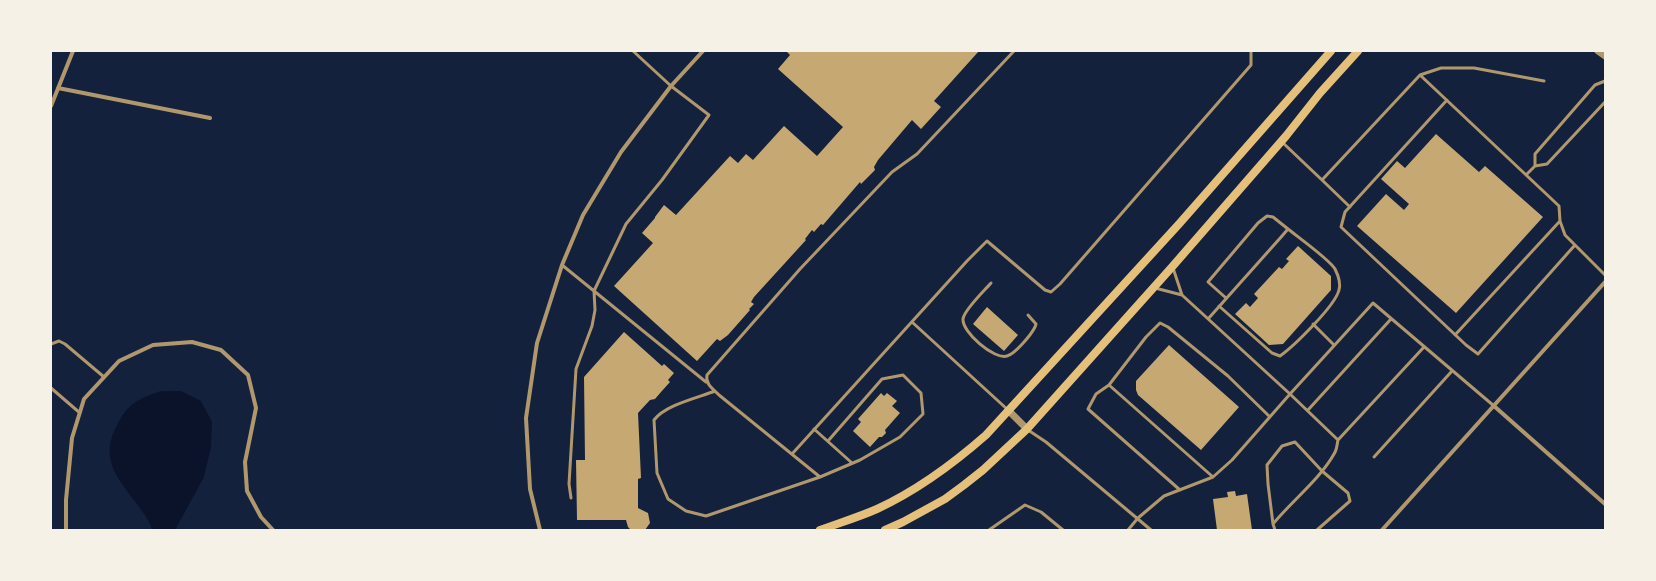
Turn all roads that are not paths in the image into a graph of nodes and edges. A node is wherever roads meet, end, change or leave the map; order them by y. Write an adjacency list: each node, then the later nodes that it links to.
1 (73, 51): 14 (street)
2 (633, 51): 13 (lane)
3 (703, 51): 13 (street)
4 (1014, 51): 48 (lane)
5 (1251, 51): 40 (lane)
6 (1331, 51): 55 (main road)
7 (1358, 51): 19 (main road)
8 (1598, 51): 9 (street)
9 (1605, 56)
10 (1420, 74): 11 (lane); 15 (lane); 22 (lane)
11 (1544, 80)
12 (1605, 81): 20 (lane)
13 (671, 86): 27 (street); 33 (lane)
14 (58, 88): 17 (street); 18 (street)
15 (1447, 100): 21 (lane); 23 (lane)
16 (1605, 102): 20 (lane)
17 (51, 106)
18 (210, 118)
19 (1281, 142): 22 (lane); 28 (main road)
20 (1536, 166): 21 (lane)
21 (1526, 175): 24 (lane)
22 (1322, 180): 23 (lane)
23 (1350, 207): 42 (lane)
24 (1560, 221): 26 (lane); 42 (lane)
25 (1288, 229): 35 (lane); 35 (lane); 41 (lane)
26 (1575, 245): 29 (lane); 42 (lane)
27 (562, 264): 33 (lane); 75 (street)
28 (1172, 267): 32 (main road); 34 (lane)
29 (1605, 275)
30 (991, 282): 37 (lane)
31 (1605, 282): 53 (street)
32 (1154, 287): 34 (lane); 59 (main road)
33 (594, 291): 48 (lane); 69 (lane)
34 (1182, 295): 38 (lane)
35 (1226, 298): 36 (lane)
36 (1219, 306): 38 (lane); 41 (lane)
37 (1028, 315)
38 (1208, 319): 52 (lane)
39 (1391, 319): 44 (lane); 45 (lane); 54 (lane)
40 (912, 322): 55 (lane); 58 (lane)
41 (1313, 324): 44 (lane)
42 (1455, 335)
43 (51, 344): 47 (lane)
44 (1334, 345): 52 (lane)
45 (1424, 347): 46 (lane); 60 (lane)
46 (1452, 371): 53 (lane); 63 (lane)
47 (104, 377): 56 (street); 74 (street)
48 (707, 383): 51 (lane)
49 (1109, 385): 57 (lane); 67 (lane); 68 (lane)
50 (51, 388): 56 (lane)
51 (715, 391): 62 (lane); 66 (lane)
52 (1290, 394): 54 (lane); 57 (lane)
53 (1494, 406): 70 (street); 84 (street)
54 (1308, 410): 60 (lane)
55 (1009, 411): 59 (street); 76 (main road)
56 (80, 413): 73 (street)
57 (1270, 417): 67 (lane)
58 (814, 429): 61 (lane); 62 (lane)
59 (1027, 429): 71 (lane); 77 (main road)
60 (1338, 440): 65 (lane)
61 (828, 441): 64 (lane); 64 (lane)
62 (792, 454): 66 (lane)
63 (1374, 457)
64 (852, 463): 66 (lane)
65 (1322, 471): 72 (lane); 72 (lane); 83 (lane)
66 (820, 476)
67 (1213, 477): 68 (lane)
68 (1180, 490): 71 (lane)
69 (571, 498)
70 (1605, 504)
71 (1138, 518): 80 (lane); 81 (lane)
72 (1273, 524): 82 (lane)
73 (66, 530)
74 (273, 530)
75 (540, 530)
76 (820, 530)
77 (885, 530)
78 (989, 530): 79 (lane)
79 (1063, 530)
80 (1128, 530)
81 (1150, 530)
82 (1275, 530)
83 (1317, 530)
84 (1382, 530)

